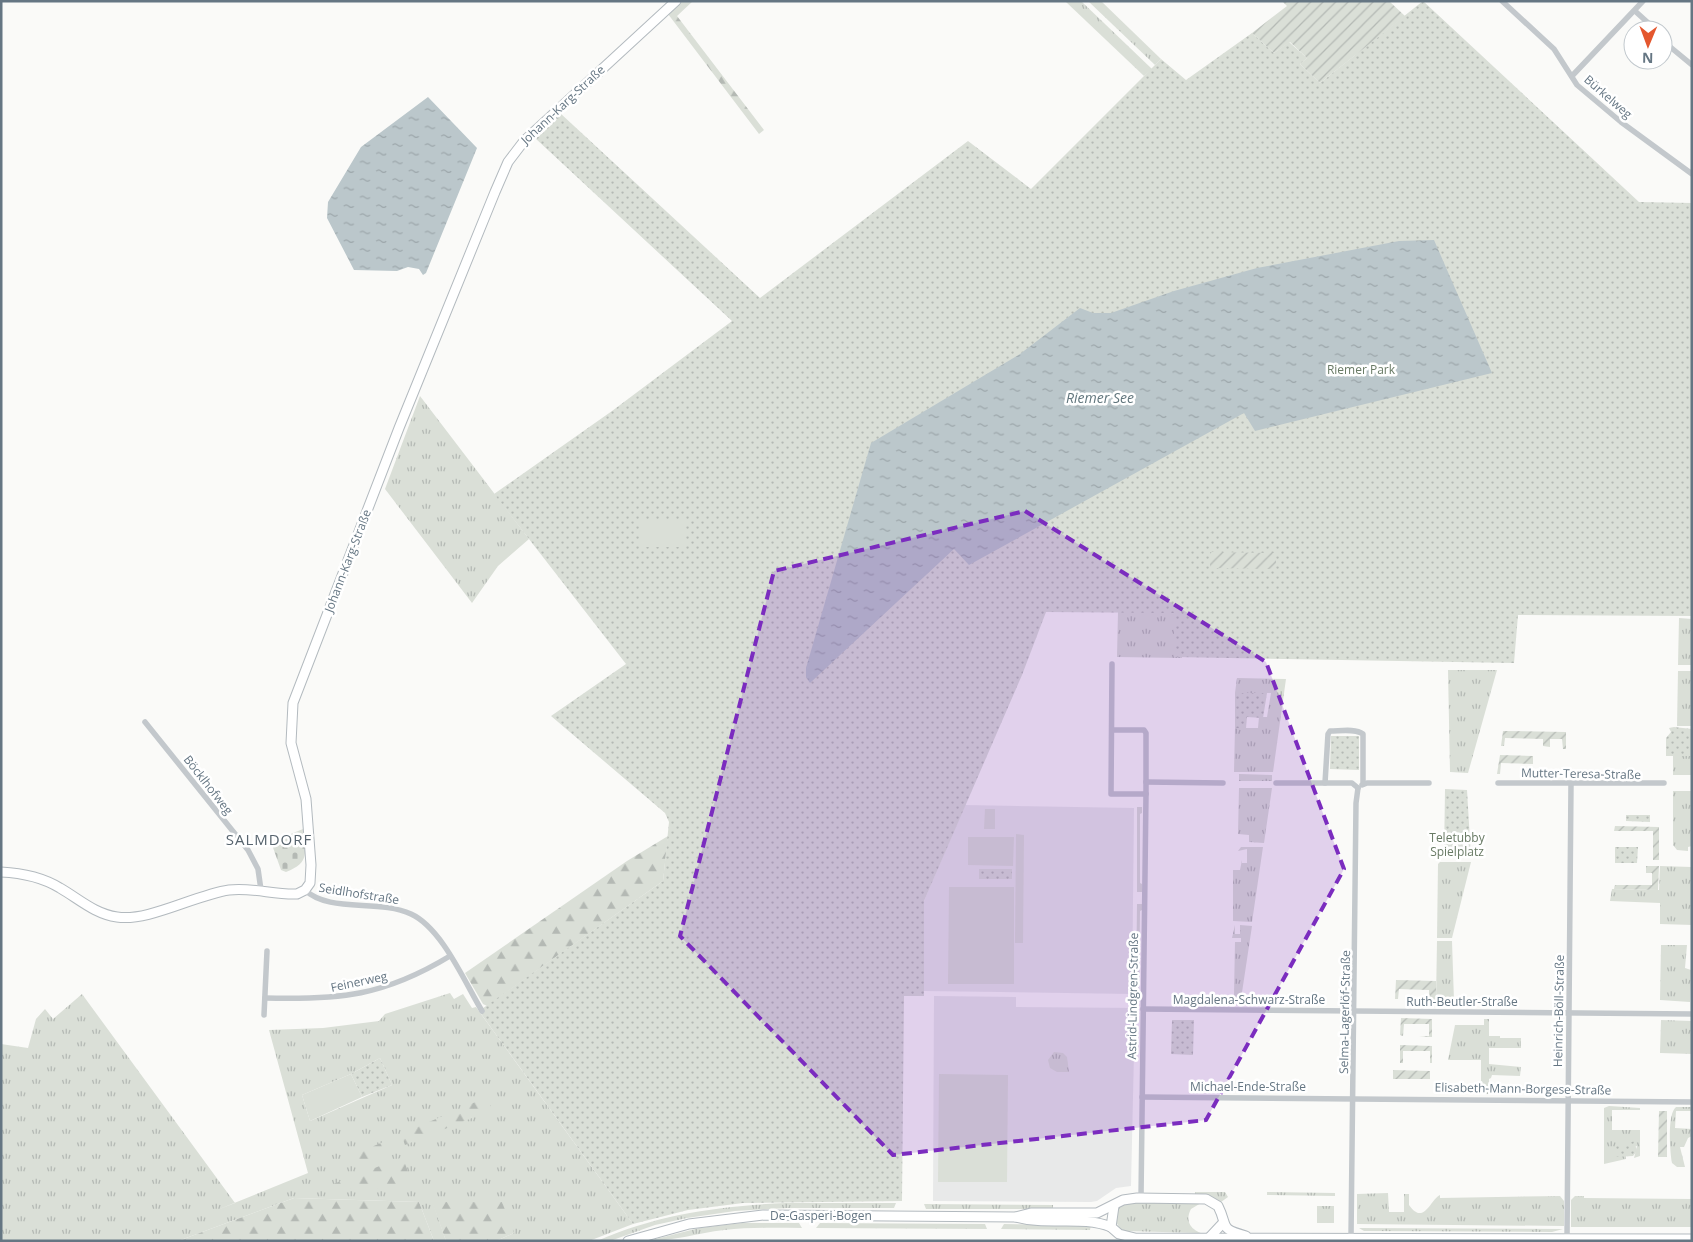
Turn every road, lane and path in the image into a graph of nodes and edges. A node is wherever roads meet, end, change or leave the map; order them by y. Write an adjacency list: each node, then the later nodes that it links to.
1 (676, 1): 25 (main road, Johann-Karg-Straße)
2 (1502, 1): 8 (street, Bürkelweg)
3 (1641, 2): 4 (street)
4 (1635, 11): 5 (street); 8 (street)
5 (1645, 20)
6 (1673, 49): 7 (street)
7 (1692, 65)
8 (1572, 76): 9 (street, Bürkelweg)
9 (1692, 174)
10 (1112, 664): 12 (street)
11 (145, 722): 24 (street, Böcklhofweg)
12 (1112, 730): 13 (street, Astrid-Lindgren-Straße); 22 (street)
13 (1146, 782): 15 (street); 22 (street, Astrid-Lindgren-Straße)
14 (1429, 782): 21 (street)
15 (1223, 783)
16 (1276, 783): 17 (street)
17 (1325, 783): 21 (street); 21 (street, Selma-Lagerlöf-Straße)
18 (1498, 783): 20 (street, Mutter-Teresa-Straße)
19 (1664, 783): 20 (street, Mutter-Teresa-Straße)
20 (1571, 784): 32 (street, Heinrich-Böll-Straße)
21 (1361, 786): 31 (street, Selma-Lagerlöf-Straße)
22 (1146, 794): 29 (street, Astrid-Lindgren-Straße)
23 (1, 872): 24 (main road)
24 (262, 890): 25 (main road)
25 (305, 890): 27 (street, Seidlhofstraße)
26 (267, 951): 28 (street)
27 (450, 956): 28 (street, Feinerweg); 30 (street, Seidlhofstraße)
28 (265, 998): 34 (street)
29 (1143, 1009): 31 (street, Magdalena-Schwarz-Straße); 35 (street, Astrid-Lindgren-Straße)
30 (482, 1011)
31 (1355, 1011): 32 (street, Ruth-Beutler-Straße); 36 (street, Selma-Lagerlöf-Straße)
32 (1569, 1013): 33 (street, Ruth-Beutler-Straße); 37 (street, Heinrich-Böll-Straße)
33 (1692, 1014)
34 (264, 1015)
35 (1142, 1097): 36 (street, Michael-Ende-Straße); 39 (street, Astrid-Lindgren-Straße)
36 (1354, 1098): 37 (street, Elisabeth-Mann-Borgese-Straße); 46 (street, Selma-Lagerlöf-Straße)
37 (1568, 1099): 38 (street, Elisabeth-Mann-Borgese-Straße); 47 (street, Heinrich-Böll-Straße)
38 (1692, 1102)
39 (1141, 1198): 40 (main road, De-Gasperi-Bogen); 42 (main road, De-Gasperi-Bogen)
40 (1114, 1206): 41 (main road, De-Gasperi-Bogen); 43 (main road)
41 (1016, 1218): 43 (main road, De-Gasperi-Bogen); 50 (main road, De-Gasperi-Bogen)
42 (1223, 1223): 44 (main road); 48 (main road)
43 (1111, 1227): 45 (main road)
44 (1249, 1236): 46 (main road); 48 (main road)
45 (1117, 1237): 48 (main road)
46 (1351, 1237): 47 (main road)
47 (1567, 1238): 49 (main road)
48 (1208, 1239)
49 (1692, 1239)
50 (628, 1241)

